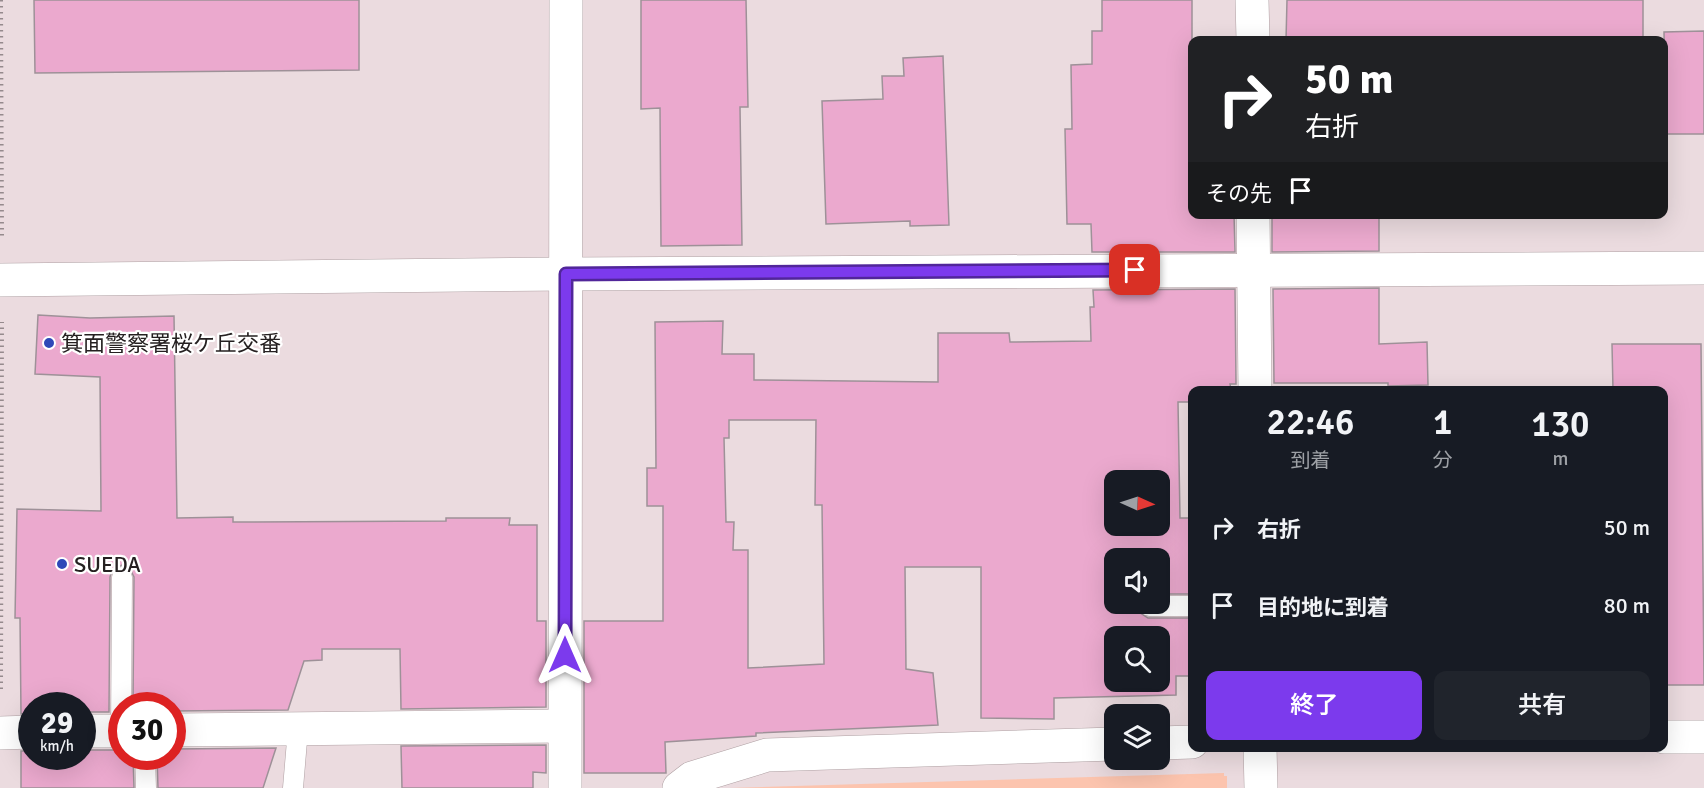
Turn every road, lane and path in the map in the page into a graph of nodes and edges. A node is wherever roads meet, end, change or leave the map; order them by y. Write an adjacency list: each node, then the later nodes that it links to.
1 (1, 0): 9 (path)
2 (566, 0): 8 (street)
3 (1252, 0): 4 (street)
4 (1252, 36)
5 (1253, 219): 7 (street)
6 (1704, 268): 7 (street)
7 (1253, 269): 8 (street); 10 (street)
8 (566, 274): 9 (street); 15 (street)
9 (1, 280): 18 (path)
10 (1255, 386)
11 (122, 577): 14 (lane)
12 (1170, 606): 13 (lane)
13 (1188, 606)
14 (121, 692)
15 (564, 726): 16 (street); 28 (street)
16 (298, 729): 17 (street); 27 (lane)
17 (186, 730)
18 (11, 732)
19 (1668, 737): 20 (street)
20 (1704, 737)
21 (1188, 742): 22 (street)
22 (1170, 743)
23 (1104, 744): 29 (street)
24 (1260, 752): 30 (street)
25 (145, 770): 26 (lane)
26 (146, 788)
27 (293, 788)
28 (565, 788)
29 (679, 788)
30 (1261, 788)

